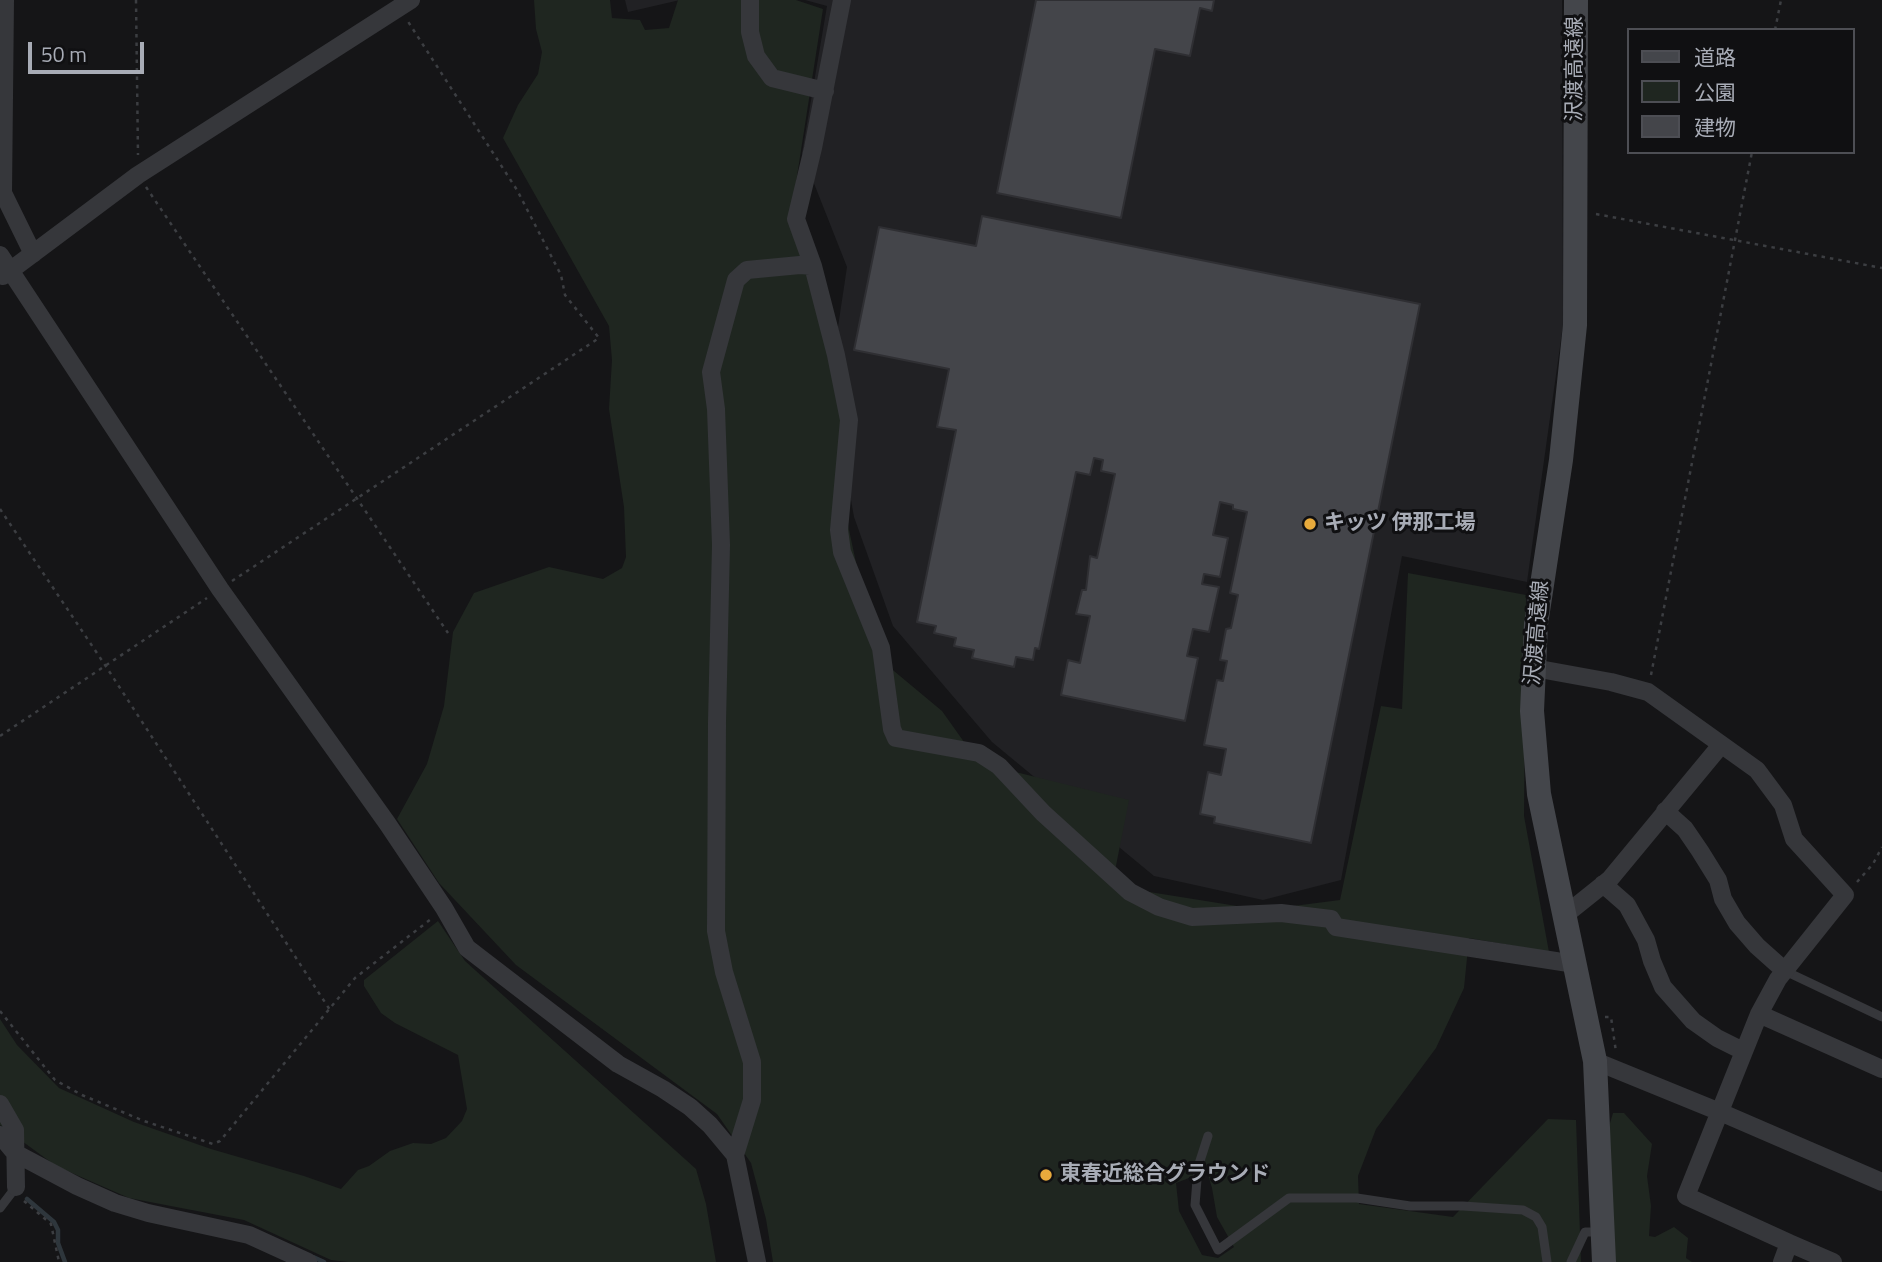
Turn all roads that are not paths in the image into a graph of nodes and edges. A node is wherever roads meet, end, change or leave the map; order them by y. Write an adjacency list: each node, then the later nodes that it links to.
1 (5, 0): 7 (street)
2 (750, 0): 6 (street)
3 (842, 0): 6 (street)
4 (1576, 0): 11 (main road, 沢渡高遠線)
5 (405, 4): 7 (street)
6 (825, 91): 9 (street)
7 (33, 254): 10 (street)
8 (0, 255): 10 (street)
9 (813, 266): 16 (street); 28 (street)
10 (5, 274): 28 (street)
11 (1534, 668): 12 (street); 15 (main road, 沢渡高遠線)
12 (1721, 745): 13 (street); 17 (street)
13 (1665, 811): 14 (street); 17 (street)
14 (1603, 884): 15 (street); 20 (street)
15 (1565, 915): 16 (main road, 沢渡高遠線)
16 (1575, 964): 21 (main road, 沢渡高遠線)
17 (1785, 971): 18 (street); 19 (lane)
18 (1759, 1014): 20 (street); 22 (street)
19 (1882, 1017)
20 (1744, 1051): 24 (street)
21 (1606, 1057): 24 (street); 32 (main road, 沢渡高遠線)
22 (1882, 1069)
23 (0, 1104): 27 (street)
24 (1720, 1112): 29 (street); 33 (street)
25 (0, 1136): 27 (street)
26 (1208, 1136): 36 (lane)
27 (15, 1153): 30 (street); 34 (street)
28 (735, 1155): 35 (street)
29 (1882, 1182)
30 (16, 1187): 31 (lane)
31 (0, 1208)
32 (1602, 1232): 37 (lane); 38 (main road, 沢渡高遠線)
33 (1789, 1243): 39 (street); 40 (street)
34 (308, 1262)
35 (757, 1262)
36 (1547, 1262)
37 (1571, 1262)
38 (1604, 1262)
39 (1783, 1262)
40 (1833, 1262)

